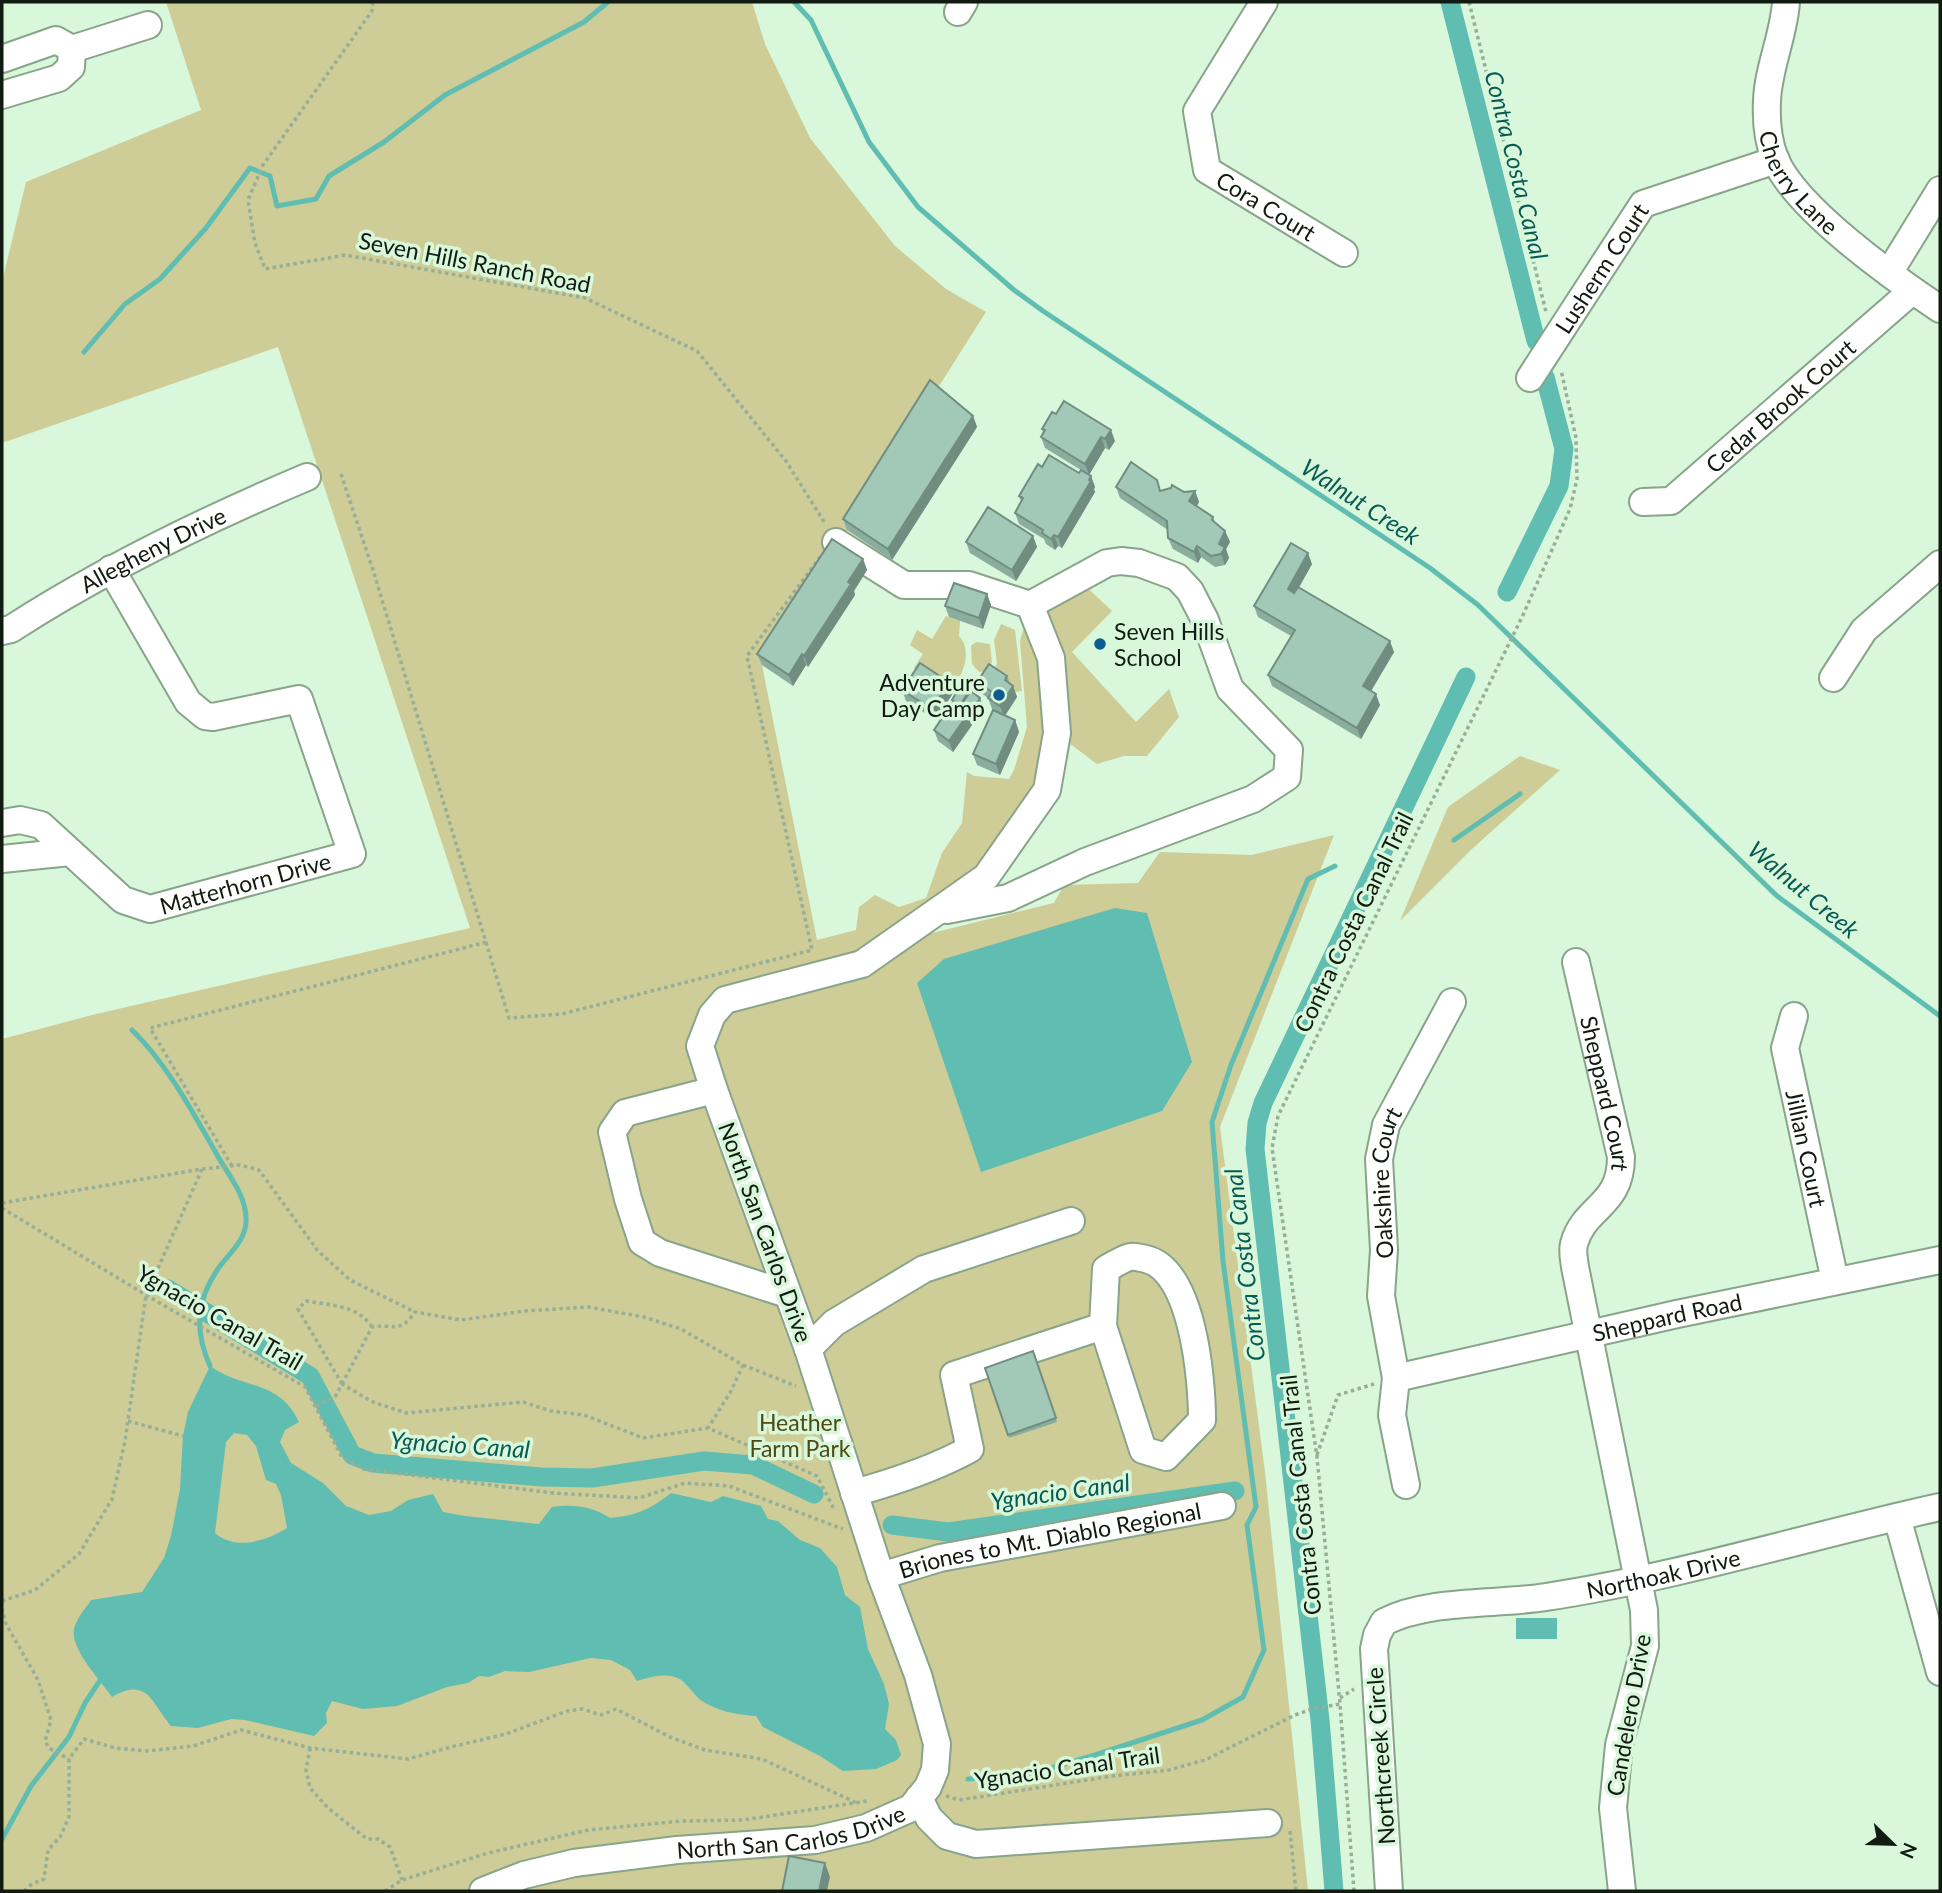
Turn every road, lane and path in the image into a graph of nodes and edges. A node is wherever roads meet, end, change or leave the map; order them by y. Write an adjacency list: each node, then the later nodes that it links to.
1 (373, 2): 19 (path, Seven Hills Ranch Road)
2 (1264, 2): 11 (street, Cora Court)
3 (1469, 2): 15 (path, Contra Costa Canal Trail)
4 (1786, 2): 9 (street, Cherry Lane)
5 (148, 25): 6 (street)
6 (72, 49): 7 (street); 8 (street)
7 (2, 59)
8 (2, 95)
9 (1776, 160): 12 (street, Cherry Lane); 15 (street, Lusherm Court)
10 (1940, 190): 12 (street)
11 (1344, 253)
12 (1889, 273): 13 (street, Cherry Lane)
13 (1912, 290): 14 (street, Cherry Lane); 18 (street, Cedar Brook Court)
14 (1940, 309)
15 (1541, 360): 57 (path, Contra Costa Canal Trail)
16 (341, 474): 29 (path)
17 (307, 477): 21 (street, Allegheny Drive)
18 (1643, 502)
19 (835, 540): 22 (street); 29 (path)
20 (1940, 564): 24 (street)
21 (116, 566): 23 (street, Allegheny Drive); 26 (street, Matterhorn Drive)
22 (1030, 605): 28 (street, North San Carlos Drive); 28 (street)
23 (2, 631)
24 (1833, 678)
25 (2, 823): 26 (street, Matterhorn Drive)
26 (70, 852): 27 (street)
27 (2, 859)
28 (935, 913): 33 (street, North San Carlos Drive)
29 (487, 942): 34 (path)
30 (1576, 962): 47 (street, Sheppard Court)
31 (1452, 1002): 50 (street, Oakshire Court)
32 (1794, 1016): 41 (street, Jillian Court)
33 (714, 1090): 42 (street, North San Carlos Drive); 42 (street)
34 (232, 1166): 35 (path); 44 (path)
35 (202, 1169): 36 (path); 43 (path)
36 (2, 1206): 37 (path, Ygnacio Canal Trail)
37 (8, 1212): 38 (path); 43 (path, Ygnacio Canal Trail)
38 (2, 1214)
39 (1071, 1221): 48 (street)
40 (1940, 1260): 41 (street, Sheppard Road)
41 (1835, 1281): 47 (street, Sheppard Road)
42 (787, 1294): 48 (street, North San Carlos Drive)
43 (146, 1295): 53 (path, Ygnacio Canal Trail); 54 (path)
44 (415, 1312): 46 (path); 49 (path)
45 (1102, 1326): 45 (street); 59 (street)
46 (372, 1327): 51 (path); 51 (path)
47 (1588, 1334): 50 (street, Sheppard Road); 64 (street, Candelero Drive)
48 (808, 1349): 52 (street, North San Carlos Drive)
49 (743, 1365): 52 (path); 55 (path)
50 (1396, 1378): 57 (path); 58 (street, Oakshire Court)
51 (342, 1384): 53 (path); 55 (path)
52 (822, 1396): 59 (street, North San Carlos Drive)
53 (316, 1406): 55 (path, Ygnacio Canal Trail)
54 (128, 1421): 56 (path); 65 (path)
55 (708, 1428)
56 (183, 1436)
57 (1317, 1457): 69 (path, Contra Costa Canal Trail)
58 (1406, 1485)
59 (854, 1493): 63 (street, North San Carlos Drive)
60 (1222, 1506): 63 (street, Briones to Mt. Diablo Regional)
61 (1940, 1507): 62 (street, Northoak Drive)
62 (1897, 1517): 64 (street, Northoak Drive); 68 (street)
63 (881, 1576): 72 (street, North San Carlos Drive)
64 (1638, 1579): 67 (street, Northoak Drive); 81 (street, Candelero Drive)
65 (2, 1601)
66 (2, 1608): 71 (path)
67 (1384, 1622): 80 (street, Northcreek Circle)
68 (1940, 1672)
69 (1340, 1704): 72 (path, Ygnacio Canal Trail); 79 (path, Contra Costa Canal Trail)
70 (310, 1748): 71 (path); 73 (path); 76 (path)
71 (69, 1759): 75 (path)
72 (924, 1792): 74 (street); 77 (street, North San Carlos Drive)
73 (859, 1804)
74 (1268, 1823): 78 (path)
75 (24, 1891)
76 (384, 1891)
77 (483, 1891)
78 (1296, 1891)
79 (1354, 1891)
80 (1389, 1891)
81 (1622, 1891)

